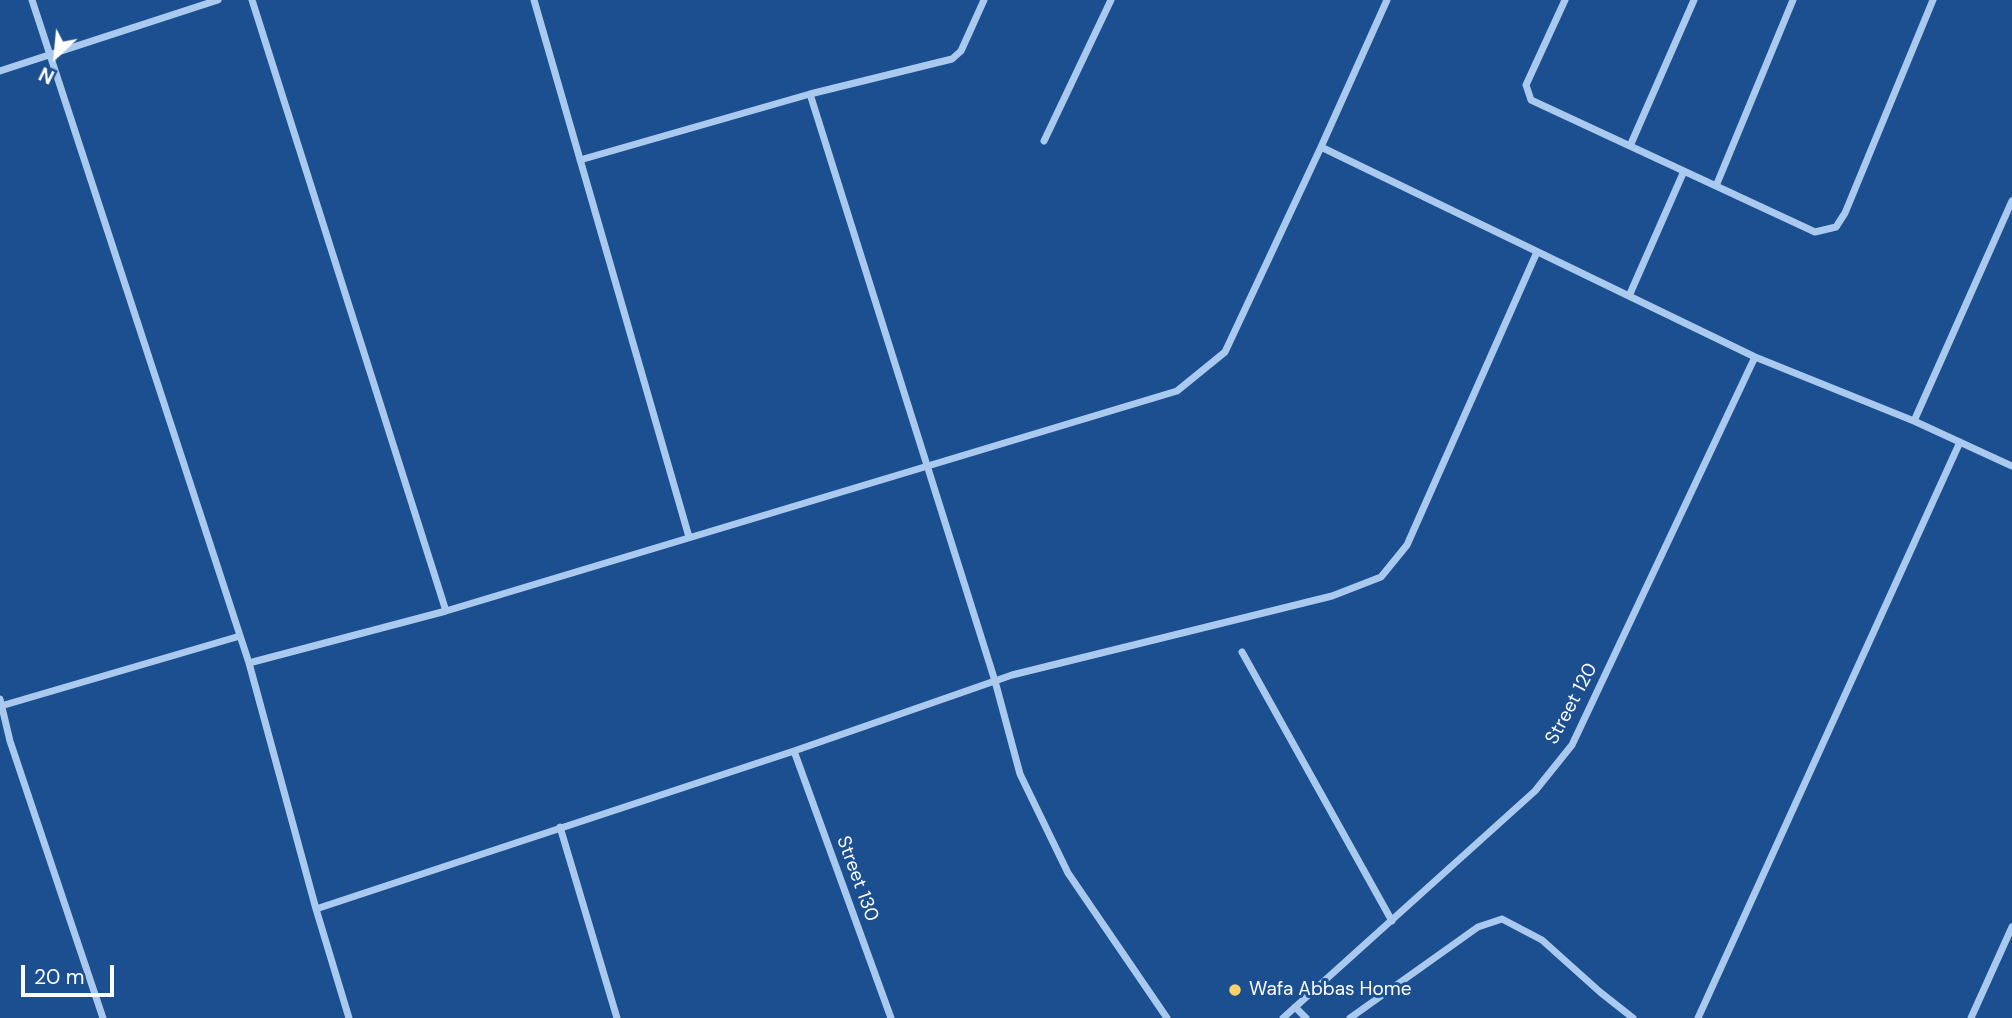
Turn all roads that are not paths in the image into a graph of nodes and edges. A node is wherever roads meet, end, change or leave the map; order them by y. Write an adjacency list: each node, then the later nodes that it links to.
1 (32, 0): 12 (street)
2 (218, 0): 12 (street)
3 (252, 0): 30 (street)
4 (534, 0): 18 (street)
5 (984, 0): 14 (street)
6 (1111, 0): 15 (street)
7 (1387, 0): 17 (street)
8 (1565, 0): 16 (street)
9 (1694, 0): 16 (street)
10 (1793, 0): 20 (street)
11 (1933, 0): 20 (street)
12 (49, 55): 13 (street); 31 (street)
13 (0, 71)
14 (810, 94): 18 (street); 27 (street)
15 (1044, 141)
16 (1630, 146): 19 (street)
17 (1321, 147): 22 (street); 27 (street)
18 (580, 160): 29 (street)
19 (1684, 171): 20 (street); 23 (street)
20 (1716, 186)
21 (2012, 201): 25 (street)
22 (1537, 252): 23 (street); 34 (street)
23 (1629, 296): 24 (street)
24 (1755, 357): 25 (street); 41 (street, Street 120)
25 (1914, 421): 26 (street)
26 (1960, 442): 28 (street); 53 (street)
27 (926, 466): 29 (street); 34 (street)
28 (2012, 466)
29 (689, 537): 30 (street)
30 (446, 611): 33 (street)
31 (240, 636): 33 (street); 35 (street)
32 (1242, 652): 41 (street)
33 (249, 663): 40 (street)
34 (995, 681): 38 (street); 48 (street)
35 (1, 703): 36 (street)
36 (10, 741): 37 (street); 44 (street)
37 (0, 744)
38 (794, 751): 39 (street); 47 (street, Street 130)
39 (560, 827): 40 (street); 46 (street)
40 (316, 909): 45 (street)
41 (1392, 921): 43 (street, Street 120)
42 (2012, 927): 54 (street)
43 (1295, 1007): 49 (street, Street 120); 50 (street)
44 (103, 1018)
45 (349, 1018)
46 (617, 1018)
47 (891, 1018)
48 (1167, 1018)
49 (1283, 1018)
50 (1306, 1018)
51 (1350, 1018): 52 (street)
52 (1633, 1018)
53 (1698, 1018)
54 (1971, 1018)

